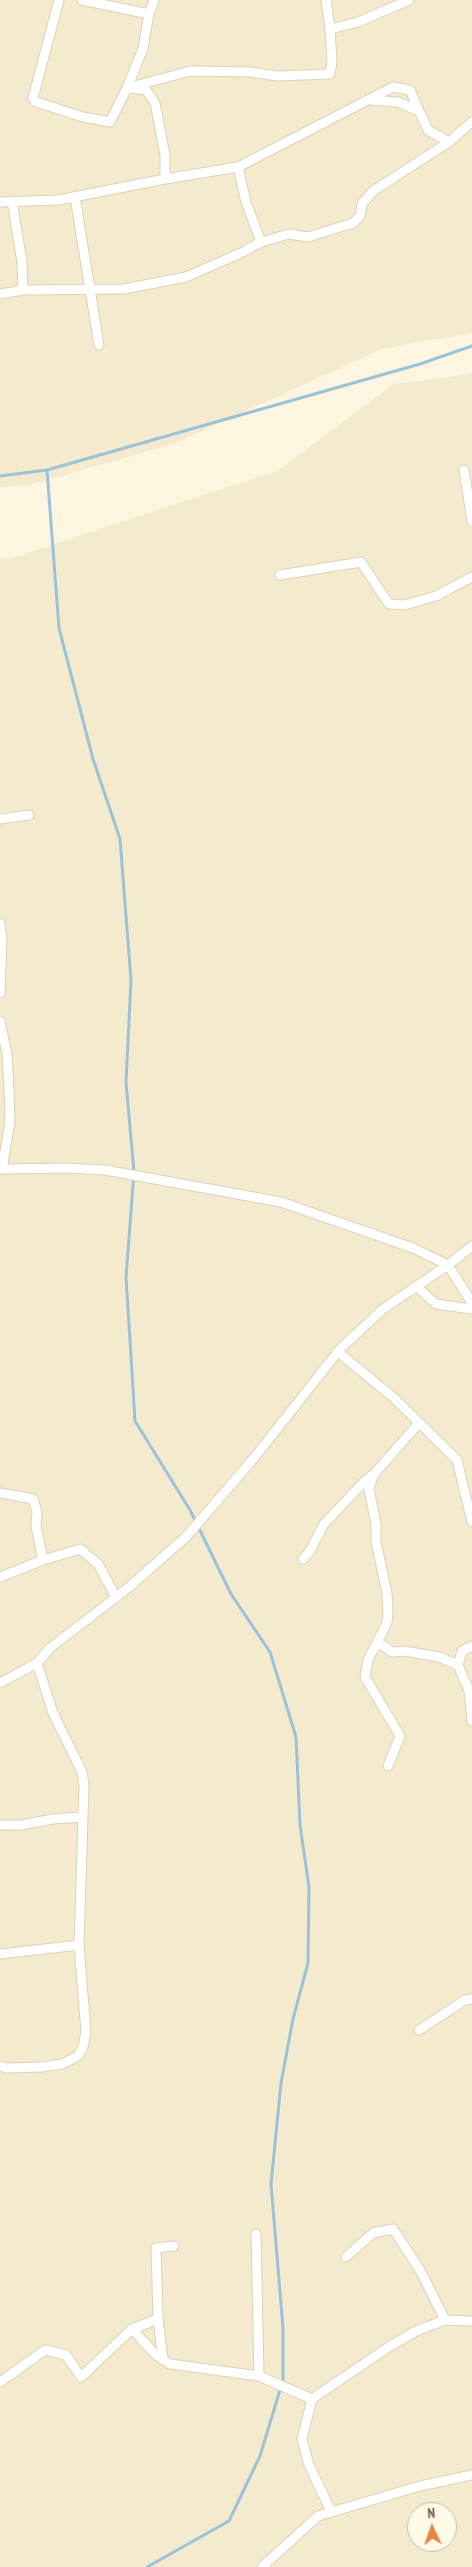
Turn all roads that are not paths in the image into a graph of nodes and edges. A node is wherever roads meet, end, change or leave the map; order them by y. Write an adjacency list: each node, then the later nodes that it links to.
1 (59, 0): 8 (street)
2 (82, 0): 6 (street)
3 (154, 0): 6 (street)
4 (326, 0): 7 (street)
5 (409, 0): 7 (street)
6 (149, 14): 8 (street)
7 (330, 29): 8 (street)
8 (127, 88): 14 (street)
9 (369, 100): 10 (street); 10 (street); 13 (street)
10 (419, 111): 12 (street)
11 (472, 122): 12 (street)
12 (449, 142): 18 (street)
13 (238, 167): 14 (street); 18 (street)
14 (165, 180): 15 (street)
15 (75, 197): 16 (street); 19 (street)
16 (12, 201): 17 (street); 20 (street)
17 (0, 202)
18 (261, 242): 19 (street)
19 (91, 288): 20 (street); 22 (street)
20 (23, 290): 21 (street)
21 (0, 294)
22 (99, 345)
23 (464, 470): 24 (street)
24 (472, 521)
25 (280, 575): 26 (street)
26 (472, 577)
27 (29, 816): 28 (street)
28 (0, 819)
29 (0, 923): 30 (street)
30 (0, 993)
31 (0, 1021): 32 (street)
32 (1, 1169): 34 (street)
33 (472, 1246): 34 (street)
34 (448, 1266): 35 (street); 36 (street)
35 (417, 1287): 37 (street); 38 (street)
36 (472, 1303)
37 (472, 1309)
38 (338, 1352): 39 (street); 46 (street)
39 (419, 1423): 40 (street); 42 (street)
40 (373, 1476): 43 (street); 47 (street)
41 (0, 1493): 44 (street)
42 (472, 1522)
43 (303, 1559)
44 (43, 1560): 45 (street); 46 (street)
45 (0, 1577)
46 (116, 1597): 49 (street)
47 (377, 1642): 50 (street); 53 (street)
48 (472, 1646): 50 (street)
49 (37, 1663): 51 (street); 54 (street)
50 (458, 1665): 52 (street)
51 (0, 1683)
52 (472, 1721)
53 (388, 1766)
54 (82, 1817): 55 (street); 56 (street)
55 (0, 1825)
56 (79, 1945): 57 (street); 60 (street)
57 (0, 1954)
58 (472, 1999): 59 (street)
59 (419, 2030)
60 (0, 2066)
61 (256, 2234): 69 (street)
62 (174, 2246): 64 (street)
63 (346, 2258): 65 (street)
64 (158, 2319): 67 (street); 68 (street)
65 (445, 2320): 66 (street); 71 (street)
66 (472, 2320)
67 (132, 2328): 68 (street); 70 (street)
68 (162, 2359): 69 (street)
69 (259, 2376): 71 (street)
70 (0, 2382)
71 (312, 2399): 73 (street)
72 (472, 2475): 73 (street)
73 (331, 2511): 74 (street)
74 (262, 2567)

